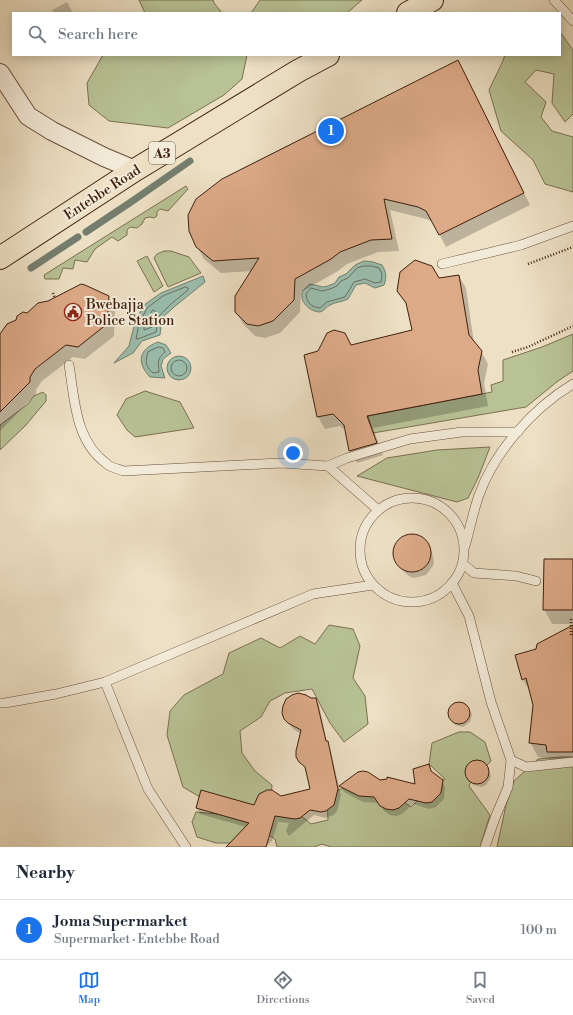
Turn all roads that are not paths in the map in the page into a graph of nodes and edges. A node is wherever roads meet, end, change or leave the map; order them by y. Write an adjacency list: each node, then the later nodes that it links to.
1 (432, 0): 3 (main road)
2 (554, 0): 4 (lane)
3 (410, 12)
4 (573, 20)
5 (326, 56): 7 (main road, Entebbe Road / A3)
6 (0, 73): 7 (street)
7 (135, 170): 9 (main road, Entebbe Road / A3)
8 (573, 226): 10 (lane)
9 (0, 258)
10 (442, 264)
11 (69, 365): 14 (lane)
12 (573, 384): 13 (lane)
13 (518, 432): 14 (lane); 16 (lane)
14 (328, 466): 15 (lane)
15 (377, 509): 16 (lane); 20 (lane)
16 (465, 546): 17 (lane)
17 (463, 564): 18 (lane); 19 (lane)
18 (536, 582)
19 (452, 584): 20 (lane); 23 (lane)
20 (373, 585): 21 (lane)
21 (105, 682): 22 (lane); 25 (lane)
22 (0, 702)
23 (511, 760): 24 (lane); 26 (lane)
24 (573, 762)
25 (186, 847)
26 (485, 847)

